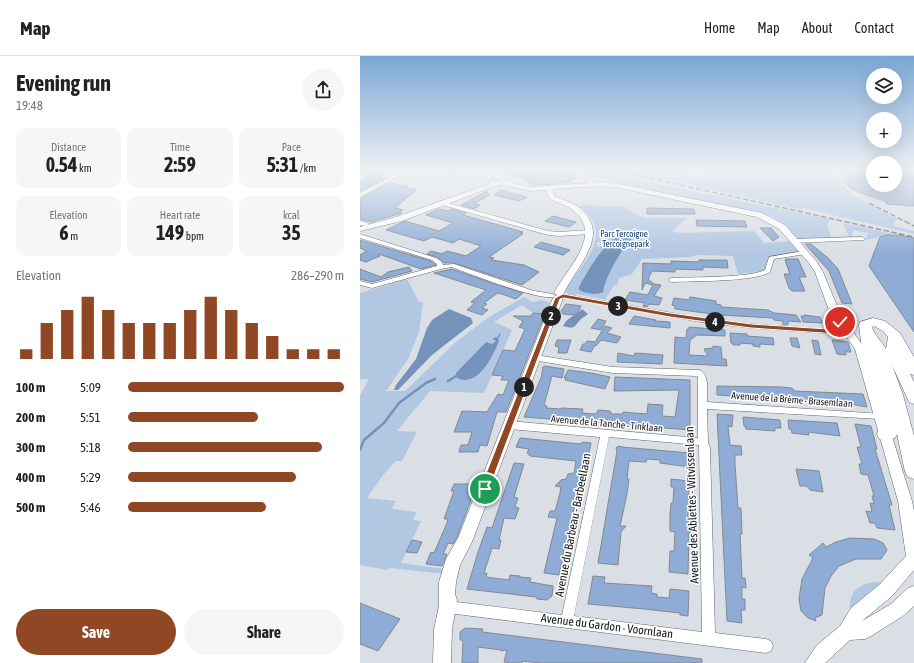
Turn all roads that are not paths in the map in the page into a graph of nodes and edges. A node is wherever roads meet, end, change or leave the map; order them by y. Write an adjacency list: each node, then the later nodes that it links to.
1 (452, 199): 4 (street)
2 (558, 199): 6 (street)
3 (683, 199): 9 (street)
4 (441, 203): 5 (street); 6 (street)
5 (361, 226)
6 (590, 232): 14 (street)
7 (360, 236): 11 (street)
8 (862, 239): 9 (street)
9 (793, 241): 10 (street)
10 (804, 253): 12 (street); 15 (street)
11 (440, 267): 13 (street); 14 (street)
12 (671, 280)
13 (360, 283)
14 (558, 296): 15 (street); 18 (street)
15 (847, 331): 22 (street)
16 (866, 331): 17 (highway); 25 (highway); 27 (highway)
17 (895, 336): 19 (highway); 20 (highway)
18 (535, 358): 21 (street, Avenue des Ablettes - Witvissenlaan); 23 (street)
19 (914, 370)
20 (914, 398)
21 (703, 405): 22 (street, Avenue de la Brème - Brasemlaan); 26 (street, Avenue des Ablettes - Witvissenlaan)
22 (879, 416): 25 (street)
23 (509, 425): 24 (street, Avenue de la Tanche - Tinklaan); 30 (street)
24 (605, 434): 26 (street, Avenue de la Tanche - Tinklaan); 31 (street, Avenue du Barbeau - Barbeellaan)
25 (885, 434): 28 (street)
26 (703, 442): 33 (street, Avenue des Ablettes - Witvissenlaan)
27 (914, 471)
28 (914, 558): 32 (street)
29 (914, 594): 32 (street)
30 (448, 607): 31 (street, Avenue du Gardon - Voornlaan); 35 (street)
31 (566, 621): 33 (street, Avenue du Gardon - Voornlaan)
32 (846, 632): 36 (street)
33 (709, 639): 34 (street, Avenue du Gardon - Voornlaan)
34 (766, 646)
35 (442, 663)
36 (814, 663)

